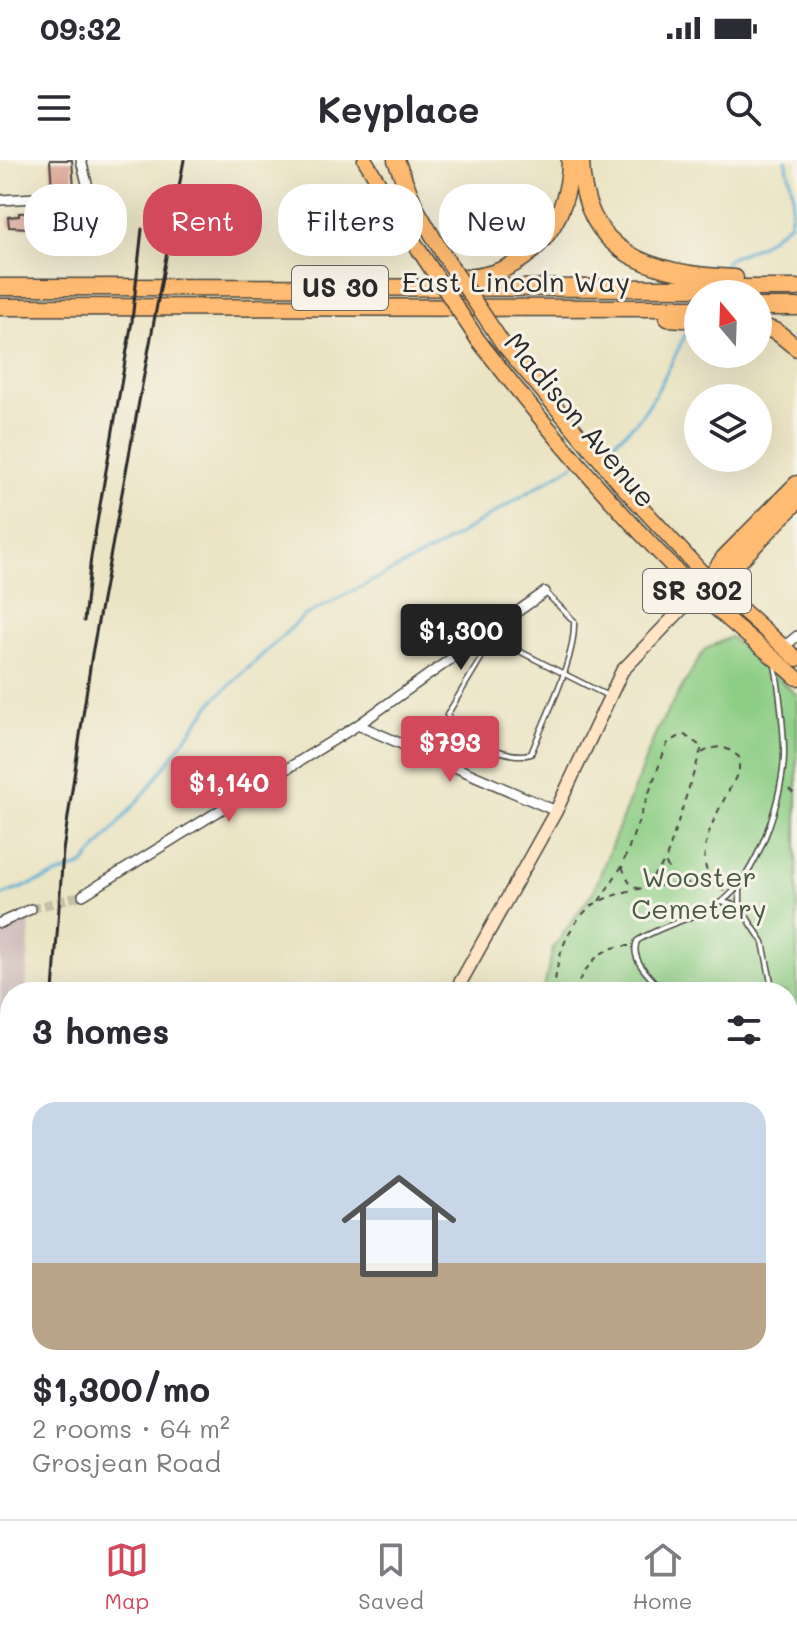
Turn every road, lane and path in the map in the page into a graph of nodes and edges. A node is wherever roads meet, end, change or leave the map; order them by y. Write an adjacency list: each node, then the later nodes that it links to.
1 (81, 160): 7 (street)
2 (365, 160): 26 (main road, Madison Avenue / SR 302, bridge)
3 (393, 160): 6 (highway)
4 (570, 160): 13 (highway)
5 (581, 160): 10 (highway)
6 (404, 184)
7 (0, 200)
8 (423, 220): 26 (main road, Madison Avenue / SR 302, bridge)
9 (797, 279): 11 (highway)
10 (735, 280)
11 (772, 283)
12 (772, 285): 15 (highway, East Lincoln Way / US 30)
13 (8, 287): 14 (highway, East Lincoln Way / US 30)
14 (684, 288)
15 (797, 288)
16 (0, 307): 20 (highway, East Lincoln Way / US 30)
17 (772, 307): 18 (highway)
18 (797, 307)
19 (684, 309): 20 (highway, East Lincoln Way / US 30)
20 (651, 313): 21 (highway)
21 (684, 318)
22 (772, 330): 23 (highway)
23 (797, 348)
24 (797, 484): 26 (highway)
25 (797, 501): 26 (highway)
26 (704, 586): 28 (main road, Madison Avenue / SR 302); 29 (main road, Madison Avenue / SR 302); 33 (street)
27 (545, 592): 31 (lane); 34 (street)
28 (791, 641): 30 (main road, Madison Avenue / SR 302)
29 (774, 657): 32 (main road, Madison Avenue / SR 302); 40 (lane)
30 (797, 659)
31 (563, 671): 31 (lane); 33 (lane)
32 (797, 678)
33 (608, 696): 36 (street)
34 (358, 725): 36 (street); 44 (street)
35 (701, 753): 37 (path); 38 (path); 41 (path)
36 (556, 811): 51 (street)
37 (665, 862): 39 (path); 42 (path)
38 (622, 866): 42 (path); 45 (path)
39 (682, 881): 41 (path); 42 (path)
40 (740, 885): 43 (lane); 47 (lane)
41 (716, 886): 43 (path)
42 (641, 890): 45 (path)
43 (732, 893): 46 (lane)
44 (83, 895)
45 (599, 901): 52 (path)
46 (722, 902): 47 (lane); 50 (lane)
47 (740, 907): 55 (lane)
48 (31, 909): 49 (street)
49 (0, 923)
50 (634, 946): 53 (path); 54 (lane)
51 (461, 982)
52 (555, 982)
53 (578, 982)
54 (655, 982)
55 (771, 982)

